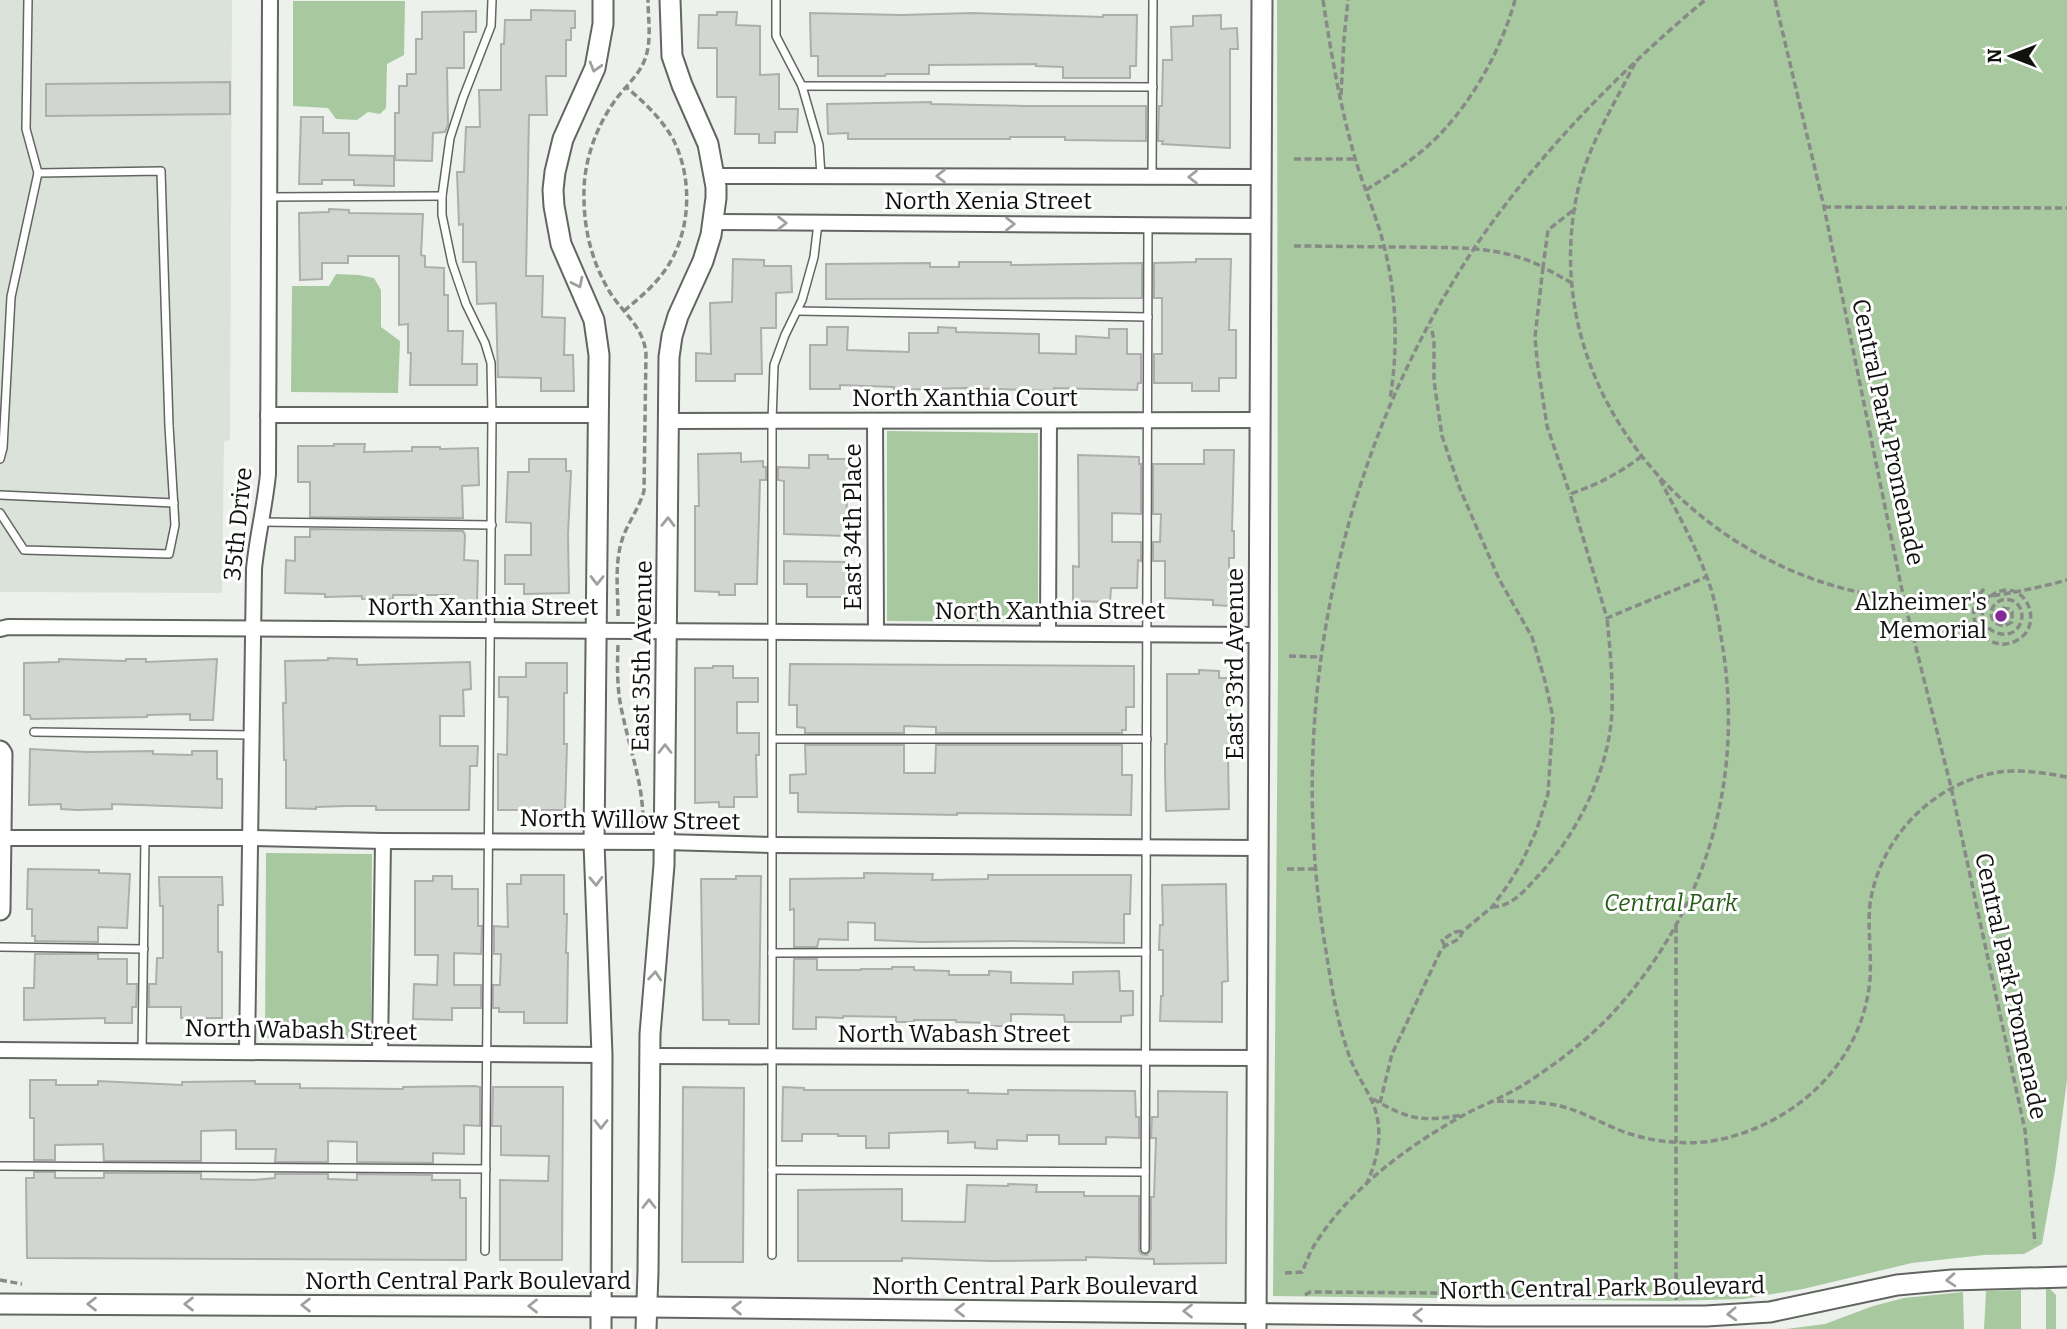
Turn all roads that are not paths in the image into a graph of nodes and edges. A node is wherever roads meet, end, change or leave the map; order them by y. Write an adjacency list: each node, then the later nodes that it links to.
1 (28, 0): 11 (lane)
2 (270, 0): 17 (street, 35th Drive)
3 (492, 0): 16 (lane)
4 (603, 0): 26 (street, East 35th Avenue, one-way to 26)
5 (670, 0): 12 (street, East 35th Avenue)
6 (776, 0): 9 (lane)
7 (1153, 0): 10 (lane)
8 (1262, 0): 15 (street, East 33rd Avenue)
9 (802, 86): 10 (lane); 13 (lane)
10 (1153, 88): 14 (lane)
11 (38, 173): 33 (lane); 35 (lane)
12 (714, 176): 13 (street, North Xenia Street); 18 (street, East 35th Avenue)
13 (821, 176): 14 (street, North Xenia Street, one-way to 13)
14 (1152, 177): 15 (street, North Xenia Street, one-way to 14)
15 (1261, 177): 21 (street, East 33rd Avenue)
16 (442, 196): 17 (lane); 25 (lane)
17 (269, 197): 24 (street, 35th Drive)
18 (714, 222): 19 (street, North Xenia Street, one-way to 19); 28 (street, East 35th Avenue)
19 (818, 223): 20 (street, North Xenia Street, one-way to 20); 22 (lane)
20 (1148, 225): 21 (street, North Xenia Street); 23 (lane)
21 (1261, 226): 27 (street, East 33rd Avenue)
22 (797, 311): 23 (lane); 29 (lane)
23 (1148, 317): 32 (lane)
24 (268, 415): 25 (street); 37 (street, 35th Drive)
25 (492, 415): 26 (street); 38 (lane)
26 (599, 415): 42 (street, East 35th Avenue, one-way to 42)
27 (1261, 420): 32 (street, North Xanthia Court); 48 (street, East 33rd Avenue)
28 (669, 421): 29 (street, North Xanthia Court); 43 (street, East 35th Avenue, one-way to 28)
29 (772, 421): 30 (street, North Xanthia Court); 44 (lane)
30 (875, 421): 31 (street, North Xanthia Court); 45 (street, East 34th Place)
31 (1049, 421): 32 (street, North Xanthia Court); 46 (street)
32 (1148, 421): 47 (lane)
33 (0, 459)
34 (0, 495): 35 (lane)
35 (174, 503): 36 (lane)
36 (0, 513)
37 (261, 522): 38 (lane); 39 (street, 35th Drive)
38 (492, 525): 41 (lane)
39 (254, 628): 40 (street, North Xanthia Street); 41 (street, North Xanthia Street); 50 (street, 35th Drive)
40 (0, 629)
41 (491, 630): 42 (street, North Xanthia Street); 58 (lane)
42 (597, 631): 43 (street, North Xanthia Street); 60 (street, East 35th Avenue)
43 (666, 631): 44 (street, North Xanthia Street); 59 (street, East 35th Avenue, one-way to 43)
44 (773, 632): 45 (street, North Xanthia Street); 51 (lane)
45 (876, 632): 46 (street, North Xanthia Street)
46 (1048, 633): 47 (street, North Xanthia Street)
47 (1147, 634): 48 (street, North Xanthia Street); 52 (lane)
48 (1260, 635): 63 (street, East 33rd Avenue)
49 (34, 732): 50 (lane)
50 (252, 736): 56 (street, 35th Drive)
51 (773, 739): 52 (lane); 61 (lane)
52 (1146, 739): 62 (lane)
53 (0, 751): 55 (street)
54 (145, 837): 55 (street, North Willow Street); 56 (street, North Willow Street); 66 (lane)
55 (1, 838): 64 (street)
56 (251, 838): 57 (street, North Willow Street); 71 (street, 35th Drive)
57 (383, 841): 58 (street, North Willow Street); 72 (street)
58 (488, 841): 60 (street, North Willow Street); 73 (lane)
59 (665, 842): 60 (street, North Willow Street); 61 (street, North Willow Street); 75 (street, East 35th Avenue, one-way to 59)
60 (594, 843): 74 (street, East 35th Avenue, one-way to 74)
61 (773, 845): 62 (street, North Willow Street); 67 (lane)
62 (1146, 848): 63 (street, North Willow Street); 68 (lane)
63 (1259, 848): 78 (street, East 33rd Avenue)
64 (0, 910)
65 (0, 947): 66 (lane)
66 (144, 949): 70 (lane)
67 (772, 953): 68 (lane); 76 (lane)
68 (1146, 953): 77 (lane)
69 (0, 1050): 70 (street, North Wabash Street)
70 (142, 1051): 71 (street, North Wabash Street)
71 (247, 1052): 72 (street, North Wabash Street)
72 (380, 1053): 73 (street, North Wabash Street)
73 (487, 1054): 74 (street, North Wabash Street); 80 (lane)
74 (602, 1055): 88 (street, East 35th Avenue, one-way to 88)
75 (650, 1056): 76 (street, North Wabash Street); 89 (street, East 35th Avenue, one-way to 75)
76 (772, 1056): 77 (street, North Wabash Street); 81 (lane)
77 (1145, 1058): 78 (street, North Wabash Street); 82 (lane)
78 (1258, 1058): 90 (street, East 33rd Avenue)
79 (0, 1166): 80 (lane)
80 (486, 1169): 84 (lane)
81 (772, 1170): 82 (lane); 85 (lane)
82 (1145, 1172): 83 (lane)
83 (1145, 1249)
84 (485, 1251)
85 (772, 1255)
86 (2067, 1277): 91 (street, North Central Park Boulevard, one-way to 91)
87 (0, 1304): 88 (street, North Central Park Boulevard, one-way to 87)
88 (601, 1307): 89 (street, North Central Park Boulevard); 92 (street, East 35th Avenue)
89 (647, 1307): 90 (street, North Central Park Boulevard, one-way to 89); 93 (street, East 35th Avenue)
90 (1256, 1320): 91 (street, North Central Park Boulevard, one-way to 90)
91 (1676, 1322)
92 (601, 1329)
93 (646, 1329)

